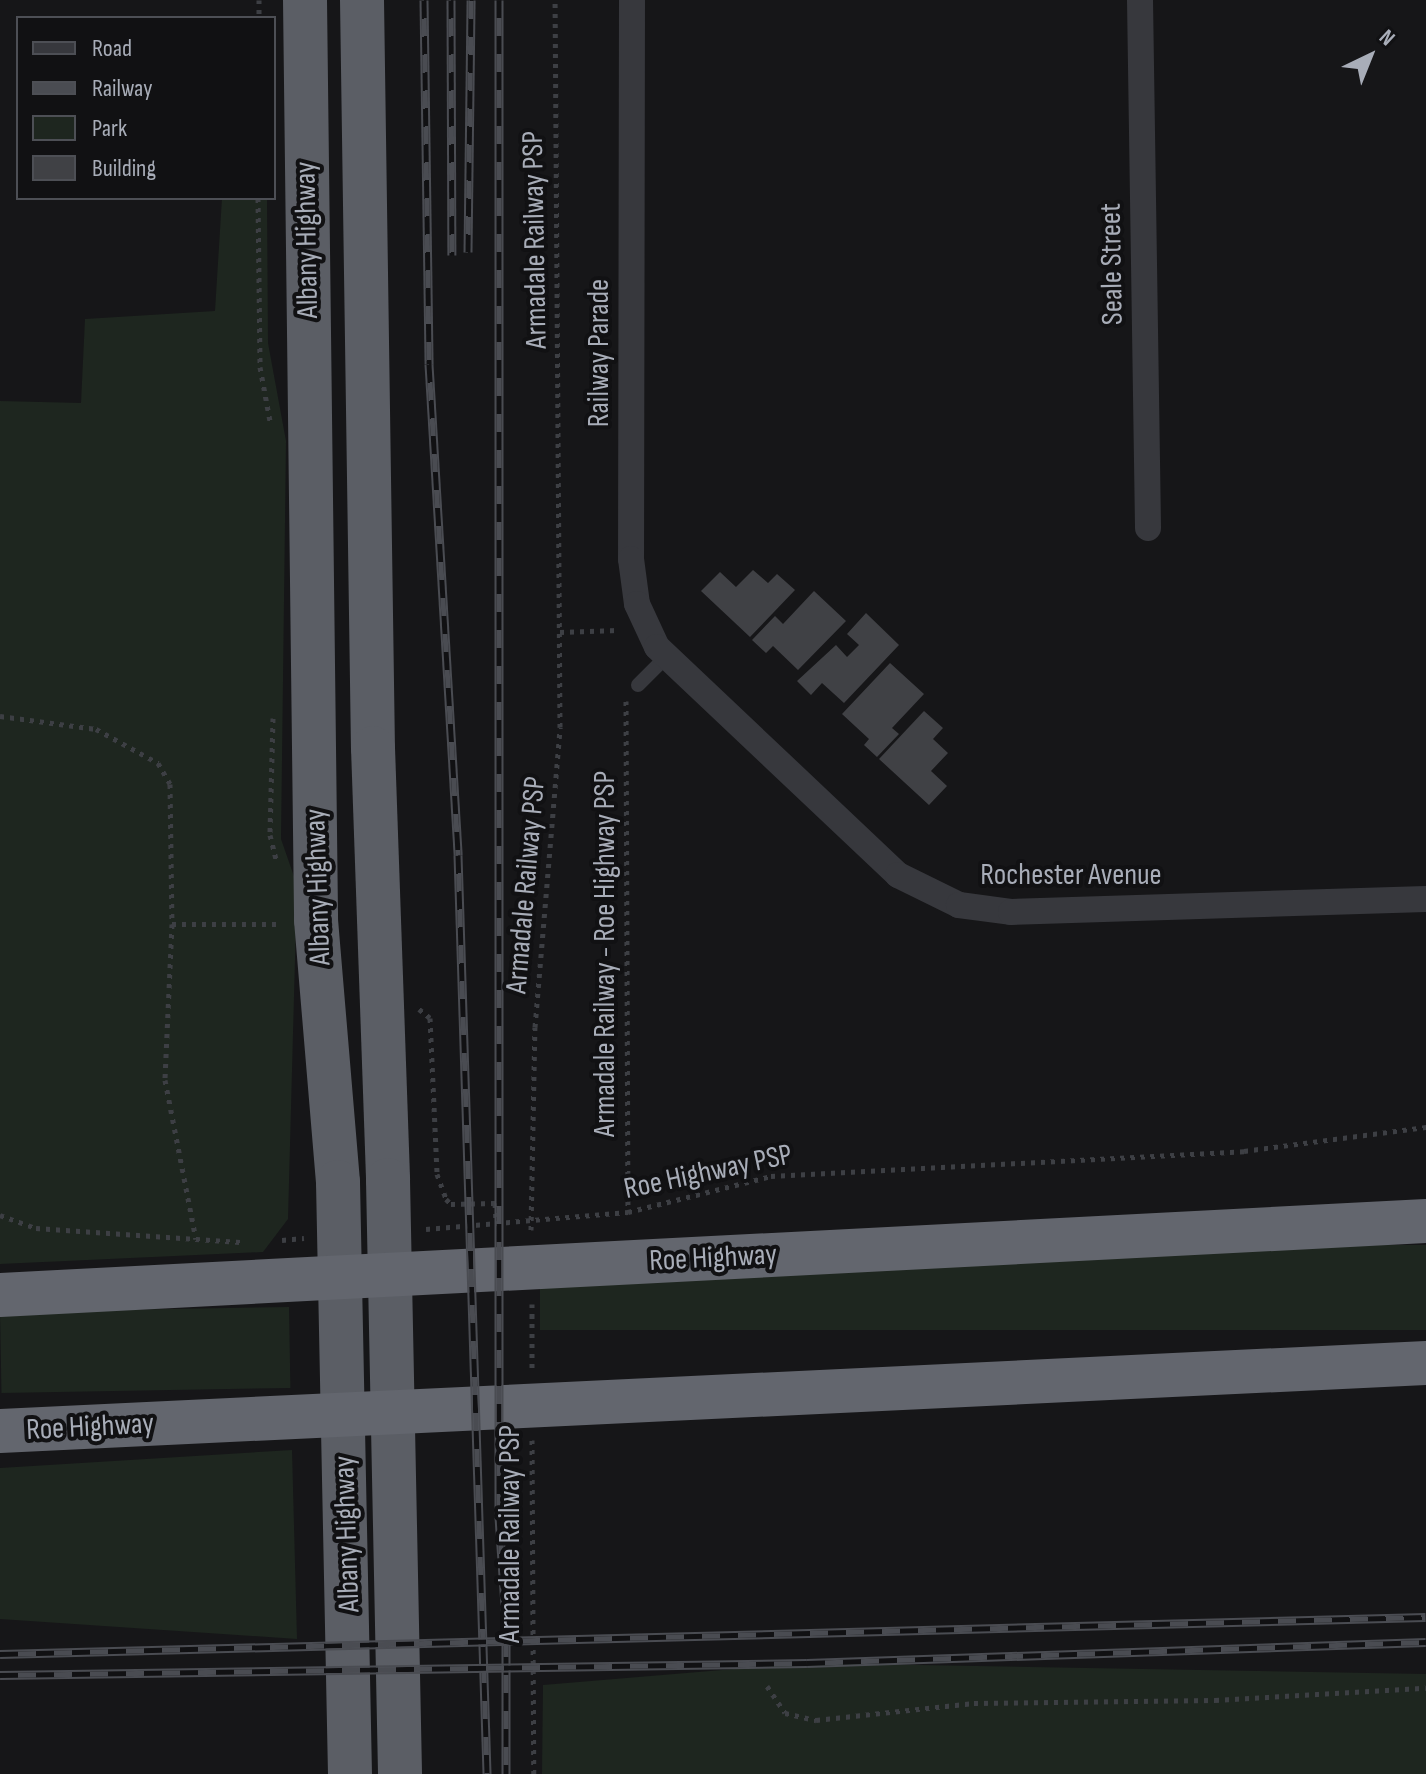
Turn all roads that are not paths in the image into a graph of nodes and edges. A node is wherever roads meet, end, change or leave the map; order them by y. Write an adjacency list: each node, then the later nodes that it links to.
1 (305, 0): 13 (highway, Albany Highway)
2 (362, 0): 14 (highway, Albany Highway)
3 (632, 0): 6 (street, Railway Parade)
4 (1140, 0): 5 (street, Seale Street)
5 (1148, 528)
6 (666, 657): 7 (lane); 8 (street, Rochester Avenue)
7 (638, 685)
8 (1426, 899)
9 (1426, 1221): 10 (highway, Roe Highway)
10 (0, 1295)
11 (1426, 1363): 12 (highway, Roe Highway)
12 (0, 1431)
13 (350, 1754)
14 (400, 1754)

